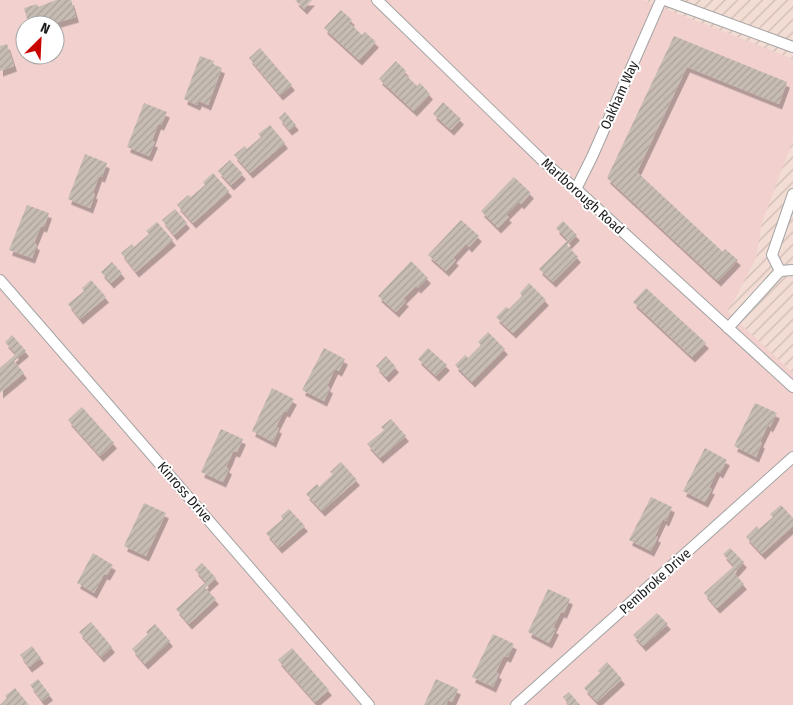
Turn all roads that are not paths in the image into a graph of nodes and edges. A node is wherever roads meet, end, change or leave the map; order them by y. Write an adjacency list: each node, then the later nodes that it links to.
1 (377, 0): 4 (lane, Marlborough Road)
2 (663, 0): 3 (lane); 4 (lane, Oakham Way)
3 (793, 47)
4 (576, 189): 9 (lane, Marlborough Road)
5 (793, 194): 7 (lane)
6 (793, 270): 7 (lane)
7 (780, 271): 9 (lane)
8 (0, 280): 12 (lane, Kinross Drive)
9 (728, 328): 10 (lane, Marlborough Road)
10 (793, 387)
11 (793, 457): 13 (lane, Pembroke Drive)
12 (370, 705)
13 (516, 705)

